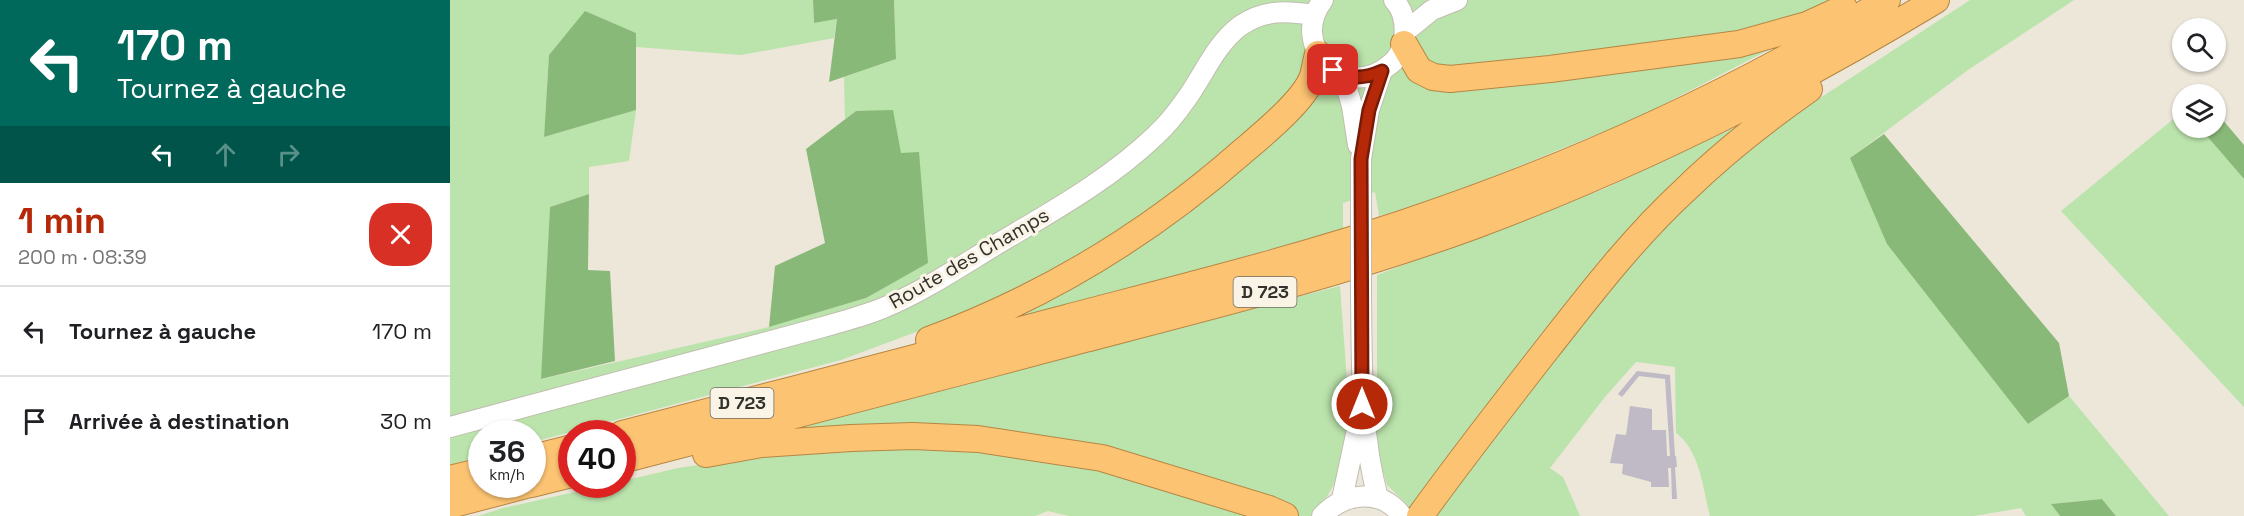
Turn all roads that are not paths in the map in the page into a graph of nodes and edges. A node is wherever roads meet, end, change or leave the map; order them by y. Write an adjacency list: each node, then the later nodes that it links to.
1 (1394, 0): 8 (street)
2 (1457, 0): 8 (street)
3 (1860, 0): 8 (highway)
4 (1887, 0): 13 (highway, D 723)
5 (1936, 0): 7 (highway, D 723)
6 (1319, 8): 9 (street); 15 (street, Route des Champs)
7 (1876, 36): 17 (highway, D 723); 28 (highway)
8 (1405, 37): 10 (street)
9 (1318, 54): 11 (street); 13 (highway)
10 (1382, 71): 11 (street); 12 (street)
11 (1343, 75): 12 (street)
12 (1361, 159): 14 (street, bridge)
13 (861, 372): 16 (highway, D 723)
14 (1362, 404): 22 (street); 23 (street)
15 (450, 428)
16 (636, 430)
17 (636, 456)
18 (636, 467): 25 (highway)
19 (468, 474): 20 (highway)
20 (450, 479)
21 (479, 498): 24 (highway)
22 (1378, 498): 23 (street); 27 (street)
23 (1342, 500): 26 (street)
24 (450, 506)
25 (1285, 516)
26 (1322, 516)
27 (1402, 516)
28 (1420, 516)

